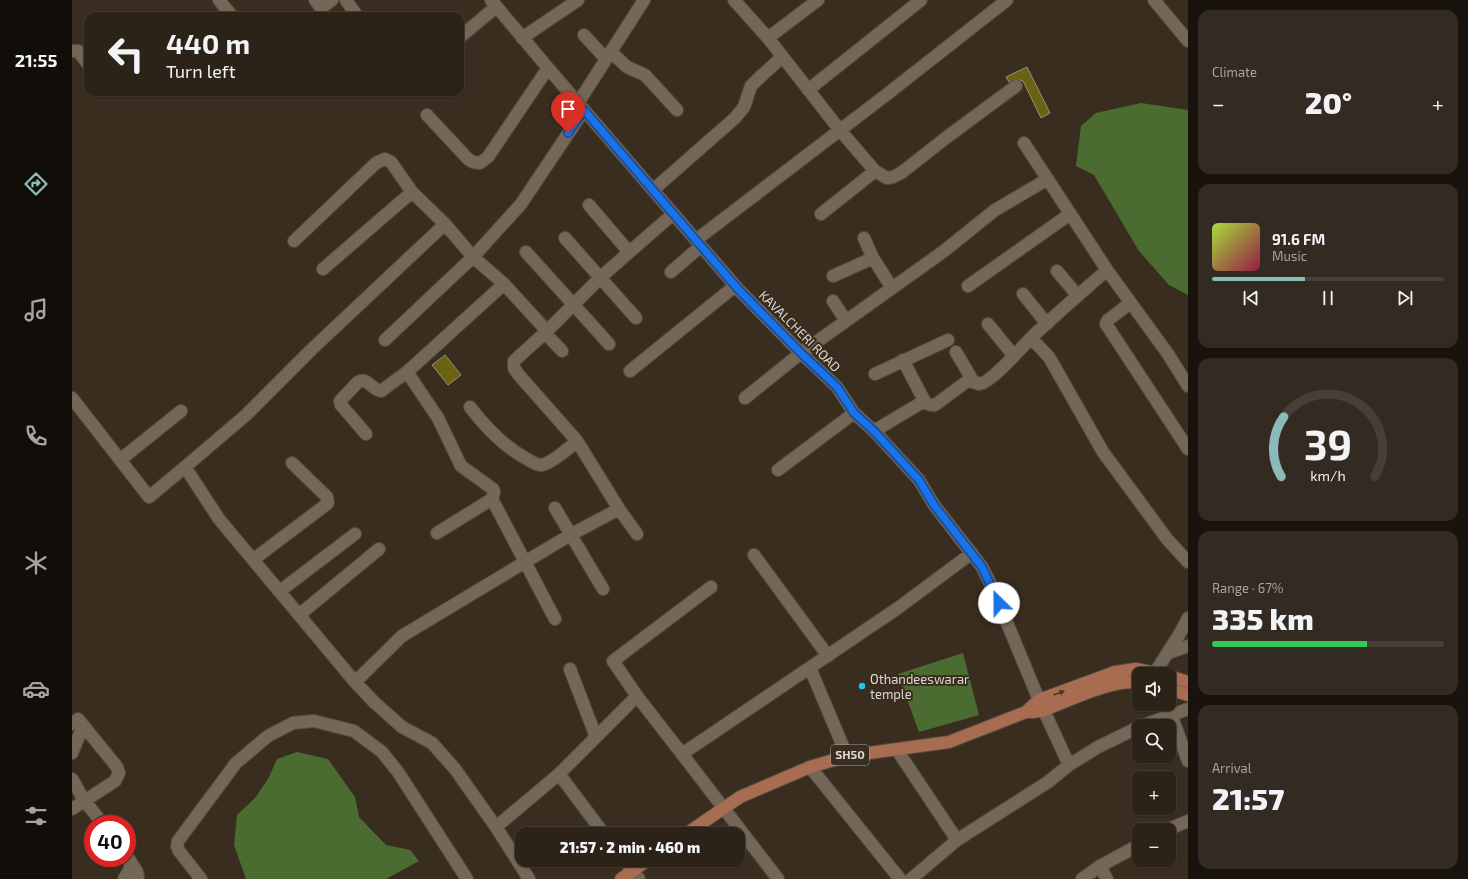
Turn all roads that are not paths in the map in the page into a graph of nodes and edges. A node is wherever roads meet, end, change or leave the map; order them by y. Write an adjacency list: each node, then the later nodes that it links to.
1 (219, 0): 13 (street)
2 (315, 0): 3 (street)
3 (332, 0)
4 (346, 0): 14 (street)
5 (578, 0): 17 (street)
6 (644, 0): 21 (street)
7 (734, 0): 18 (street)
8 (818, 0): 18 (street)
9 (921, 0): 26 (street)
10 (1007, 0): 30 (street)
11 (1154, 0): 19 (street)
12 (494, 3): 15 (street); 17 (street, KAVALCHERI ROAD)
13 (229, 12)
14 (354, 12)
15 (464, 33)
16 (584, 35): 21 (street)
17 (522, 38): 24 (street, KAVALCHERI ROAD)
18 (768, 38): 22 (street)
19 (1188, 41)
20 (72, 51): 23 (street)
21 (608, 56): 27 (street); 28 (street)
22 (782, 57): 26 (street); 34 (street)
23 (84, 59)
24 (548, 68): 27 (street, KAVALCHERI ROAD); 29 (street)
25 (1016, 86): 32 (street)
26 (808, 90): 30 (street)
27 (581, 107): 34 (street, KAVALCHERI ROAD); 47 (street)
28 (677, 110)
29 (427, 115)
30 (839, 130): 32 (street); 44 (street)
31 (1024, 143): 33 (street)
32 (875, 171): 38 (street)
33 (1048, 179): 39 (street); 58 (street)
34 (653, 190): 37 (street, KAVALCHERI ROAD)
35 (412, 192): 40 (street); 43 (street); 49 (street)
36 (589, 205): 46 (street)
37 (673, 214): 44 (street, KAVALCHERI ROAD); 46 (street)
38 (821, 214)
39 (1070, 214): 50 (street); 57 (street)
40 (445, 224): 47 (street); 95 (street)
41 (565, 238): 54 (street)
42 (864, 238): 48 (street)
43 (294, 241)
44 (698, 243): 52 (street); 56 (street, KAVALCHERI ROAD)
45 (526, 252): 62 (street)
46 (629, 252): 54 (street)
47 (473, 257): 55 (street); 70 (street)
48 (873, 258): 53 (street); 58 (street)
49 (323, 269)
50 (1107, 270): 60 (street); 82 (street)
51 (1057, 271): 60 (street)
52 (671, 272)
53 (833, 276)
54 (600, 278): 62 (street); 64 (street)
55 (504, 284): 68 (street); 79 (street)
56 (735, 286): 75 (street, KAVALCHERI ROAD); 78 (street)
57 (968, 286)
58 (892, 288): 65 (street)
59 (1023, 294): 67 (street)
60 (1078, 296): 67 (street)
61 (833, 301): 65 (street)
62 (574, 305): 68 (street); 72 (street)
63 (1125, 307): 92 (street)
64 (636, 318)
65 (846, 321): 75 (street)
66 (988, 324): 76 (street)
67 (1047, 324): 69 (street)
68 (546, 332): 73 (street); 91 (street)
69 (1031, 338): 76 (street); 109 (street)
70 (385, 340)
71 (948, 340): 77 (street)
72 (609, 344)
73 (562, 351)
74 (956, 352): 81 (street)
75 (801, 353): 84 (street); 88 (street, KAVALCHERI ROAD)
76 (1014, 356): 81 (street)
77 (904, 360): 80 (street); 85 (street)
78 (630, 371)
79 (406, 372): 90 (street); 97 (street)
80 (875, 374)
81 (973, 381): 85 (street)
82 (1188, 386)
83 (72, 398): 93 (street)
84 (745, 398)
85 (925, 402): 89 (street)
86 (470, 407): 91 (street)
87 (181, 411): 93 (street)
88 (854, 413): 89 (street, KAVALCHERI ROAD); 96 (street)
89 (874, 431): 105 (street, KAVALCHERI ROAD)
90 (366, 434)
91 (577, 441): 99 (street)
92 (1188, 449)
93 (120, 460): 95 (street)
94 (292, 463): 107 (street)
95 (185, 467): 107 (street)
96 (778, 470)
97 (492, 499): 100 (street); 108 (street)
98 (555, 508): 103 (street)
99 (619, 510): 102 (street); 103 (street)
100 (437, 533)
101 (355, 534): 112 (street)
102 (637, 534)
103 (570, 535): 108 (street); 111 (street)
104 (380, 550): 113 (street)
105 (972, 553): 118 (street); 130 (street, KAVALCHERI ROAD)
106 (754, 555): 118 (street)
107 (254, 559): 112 (street)
108 (525, 562): 115 (street); 124 (street)
109 (1188, 562)
110 (711, 587): 129 (street)
111 (604, 589)
112 (280, 591): 113 (street)
113 (299, 615): 124 (street)
114 (1188, 618): 117 (street)
115 (555, 619)
116 (1188, 646): 117 (street)
117 (1168, 653): 119 (street)
118 (828, 656): 120 (street)
119 (1160, 667)
120 (810, 668): 139 (street); 140 (street)
121 (570, 669): 136 (street)
122 (1132, 670): 130 (main road, SH50, one-way to 122)
123 (1176, 678): 126 (main road)
124 (355, 682): 152 (street)
125 (1132, 682): 130 (main road, SH50)
126 (1188, 682)
127 (1176, 691): 128 (main road)
128 (1188, 695)
129 (637, 696): 136 (street); 139 (street)
130 (1042, 705): 137 (main road, SH50); 142 (street, KAVALCHERI ROAD)
131 (1188, 709): 132 (street)
132 (1171, 714): 133 (street); 141 (street)
133 (1158, 719)
134 (76, 720): 138 (street); 146 (street)
135 (1132, 730): 142 (street)
136 (596, 737): 144 (street)
137 (897, 750): 140 (main road, SH50); 155 (street)
138 (72, 753)
139 (682, 754): 148 (street)
140 (847, 756): 143 (main road, SH50)
141 (1188, 761)
142 (1070, 765): 155 (street)
143 (810, 767): 148 (main road, SH50); 170 (street)
144 (559, 774): 152 (street); 153 (street)
145 (72, 779): 146 (street)
146 (84, 800): 147 (street); 149 (street)
147 (72, 809)
148 (723, 809): 154 (main road, SH50); 169 (street)
149 (95, 815)
150 (1188, 821): 151 (street)
151 (1176, 826)
152 (496, 827): 167 (street)
153 (599, 827)
154 (696, 827)
155 (957, 840): 171 (street)
156 (1132, 849): 157 (street)
157 (1100, 866): 172 (street); 173 (street)
158 (128, 867): 163 (street)
159 (134, 867): 164 (street)
160 (630, 867): 162 (street)
161 (642, 867): 162 (main road)
162 (636, 875): 168 (main road)
163 (124, 879)
164 (138, 879)
165 (201, 879): 166 (street)
166 (467, 879)
167 (529, 879)
168 (621, 879)
169 (778, 879)
170 (900, 879)
171 (911, 879)
172 (1082, 879)
173 (1107, 879)

